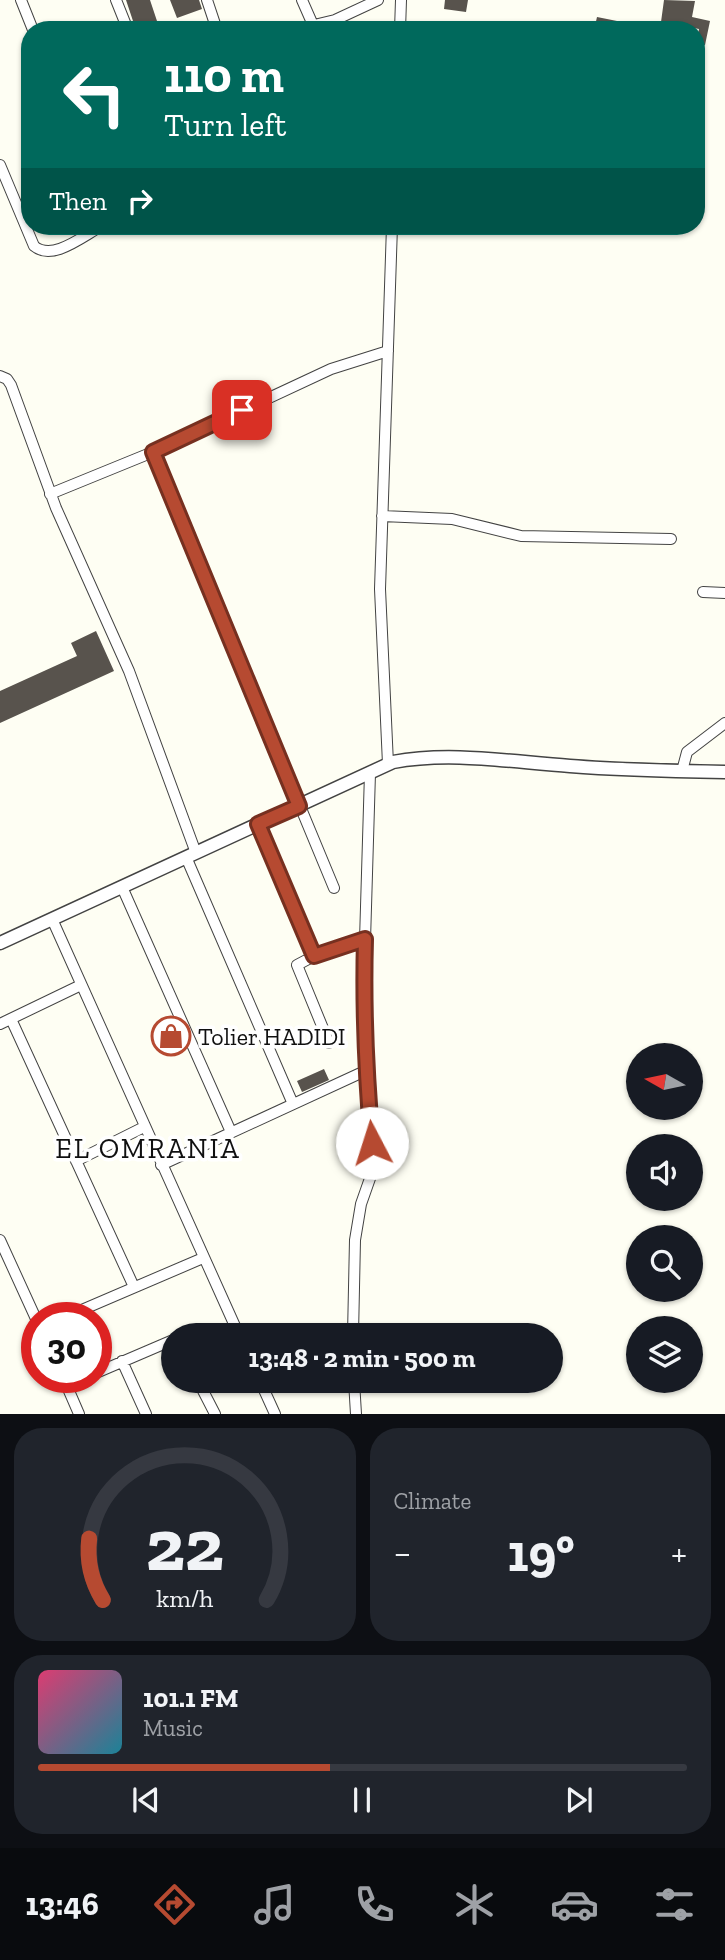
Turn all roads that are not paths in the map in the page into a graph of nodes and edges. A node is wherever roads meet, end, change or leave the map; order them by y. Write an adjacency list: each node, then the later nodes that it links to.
1 (21, 0): 7 (street)
2 (116, 0): 8 (street)
3 (206, 0): 9 (street)
4 (302, 0): 10 (street)
5 (378, 0): 11 (street)
6 (401, 0): 12 (street)
7 (29, 21)
8 (124, 21)
9 (214, 21)
10 (311, 21)
11 (331, 21)
12 (400, 21)
13 (0, 165): 14 (street)
14 (21, 215)
15 (29, 235): 16 (street)
16 (85, 235)
17 (392, 235): 18 (street)
18 (387, 351): 20 (street); 22 (street)
19 (0, 376): 21 (street)
20 (153, 452): 21 (street); 31 (street)
21 (50, 494): 33 (street)
22 (382, 516): 23 (street); 27 (street)
23 (671, 539)
24 (703, 592): 25 (street)
25 (725, 593)
26 (725, 723): 28 (street)
27 (388, 764): 28 (street); 30 (street)
28 (682, 771): 29 (street)
29 (725, 772)
30 (370, 773): 31 (street); 37 (street)
31 (299, 806): 32 (street); 35 (street)
32 (258, 824): 33 (street); 39 (street)
33 (191, 855): 34 (street); 45 (street)
34 (122, 887): 36 (street); 47 (street)
35 (334, 888)
36 (52, 919): 38 (street); 40 (street)
37 (365, 939): 39 (street); 44 (street)
38 (0, 943)
39 (314, 956): 43 (street)
40 (81, 985): 41 (street); 46 (street)
41 (11, 1019): 42 (street); 48 (street)
42 (0, 1024)
43 (329, 1043)
44 (365, 1071): 45 (street); 56 (street)
45 (293, 1104): 47 (street)
46 (144, 1127): 48 (street); 49 (street)
47 (231, 1132): 49 (street)
48 (76, 1161): 52 (street)
49 (161, 1165): 51 (street)
50 (0, 1240): 53 (street)
51 (203, 1258): 52 (street); 55 (street)
52 (134, 1287): 54 (street)
53 (28, 1302)
54 (100, 1302)
55 (233, 1323)
56 (353, 1323)
57 (161, 1345): 58 (street)
58 (122, 1362): 59 (street); 65 (street)
59 (112, 1366)
60 (69, 1393): 64 (street)
61 (204, 1393): 66 (street)
62 (265, 1393): 67 (street)
63 (355, 1393): 68 (street)
64 (79, 1414)
65 (146, 1414)
66 (215, 1414)
67 (275, 1414)
68 (356, 1414)

